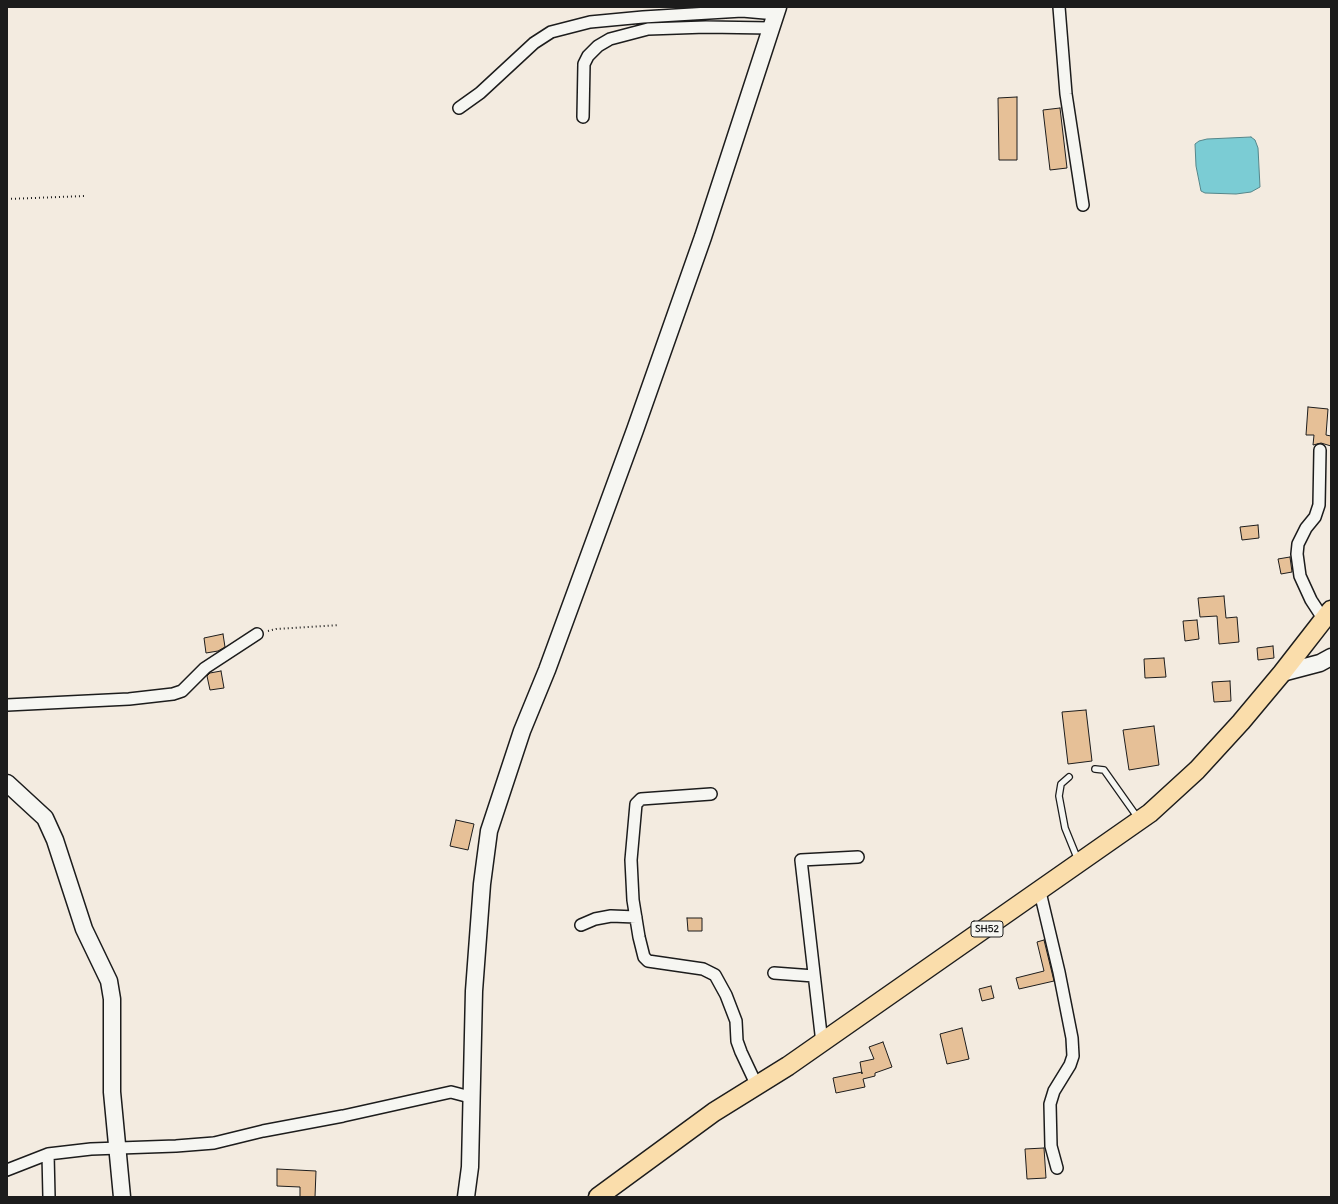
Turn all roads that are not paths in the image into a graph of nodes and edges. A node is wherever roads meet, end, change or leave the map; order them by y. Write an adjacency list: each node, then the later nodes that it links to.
1 (1060, 7): 5 (street)
2 (775, 16): 3 (street); 4 (street); 26 (main road)
3 (459, 108)
4 (583, 117)
5 (1083, 205)
6 (1320, 450): 7 (street)
7 (1327, 615): 10 (main road, SH52)
8 (258, 634): 11 (street)
9 (1331, 657): 10 (main road)
10 (1282, 673): 16 (main road, SH52)
11 (7, 705)
12 (1095, 768): 16 (lane)
13 (1069, 777): 18 (lane)
14 (7, 783): 27 (main road)
15 (711, 794): 20 (street)
16 (1140, 821): 18 (main road, SH52)
17 (858, 857): 23 (street)
18 (1080, 864): 19 (main road, SH52)
19 (1040, 892): 24 (main road, SH52); 29 (street)
20 (636, 917): 21 (street); 25 (street)
21 (581, 925)
22 (774, 972): 23 (street)
23 (814, 976): 24 (street)
24 (822, 1043): 25 (main road, SH52)
25 (757, 1086): 34 (main road, SH52)
26 (470, 1097): 27 (street); 33 (main road)
27 (118, 1149): 28 (street); 32 (main road)
28 (48, 1154): 30 (street); 31 (street)
29 (1057, 1168)
30 (7, 1170)
31 (49, 1197)
32 (122, 1197)
33 (466, 1197)
34 (598, 1197)

